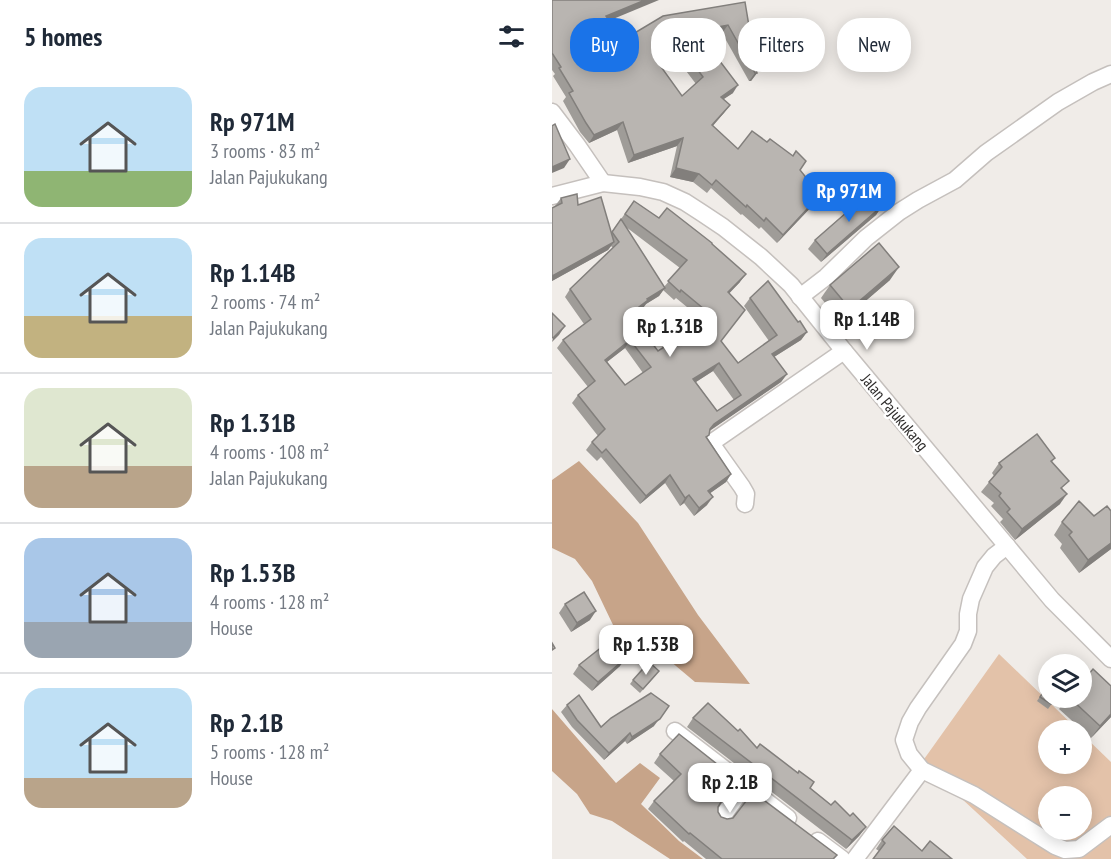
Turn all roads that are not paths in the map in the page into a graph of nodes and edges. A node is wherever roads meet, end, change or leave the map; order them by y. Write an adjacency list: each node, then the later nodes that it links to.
1 (1111, 74): 5 (street)
2 (552, 112): 3 (street)
3 (603, 183): 4 (street, Jalan Pajukukang); 5 (street, Jalan Pajukukang)
4 (552, 196)
5 (800, 297): 6 (street, Jalan Pajukukang)
6 (844, 351): 7 (street); 8 (street, Jalan Pajukukang)
7 (745, 504)
8 (1007, 546): 9 (street, Jalan Pajukukang); 11 (street)
9 (1111, 660)
10 (675, 731): 12 (street)
11 (920, 773): 14 (street); 16 (street)
12 (745, 785): 13 (street); 15 (street)
13 (722, 817)
14 (1111, 825)
15 (842, 859)
16 (855, 859)

